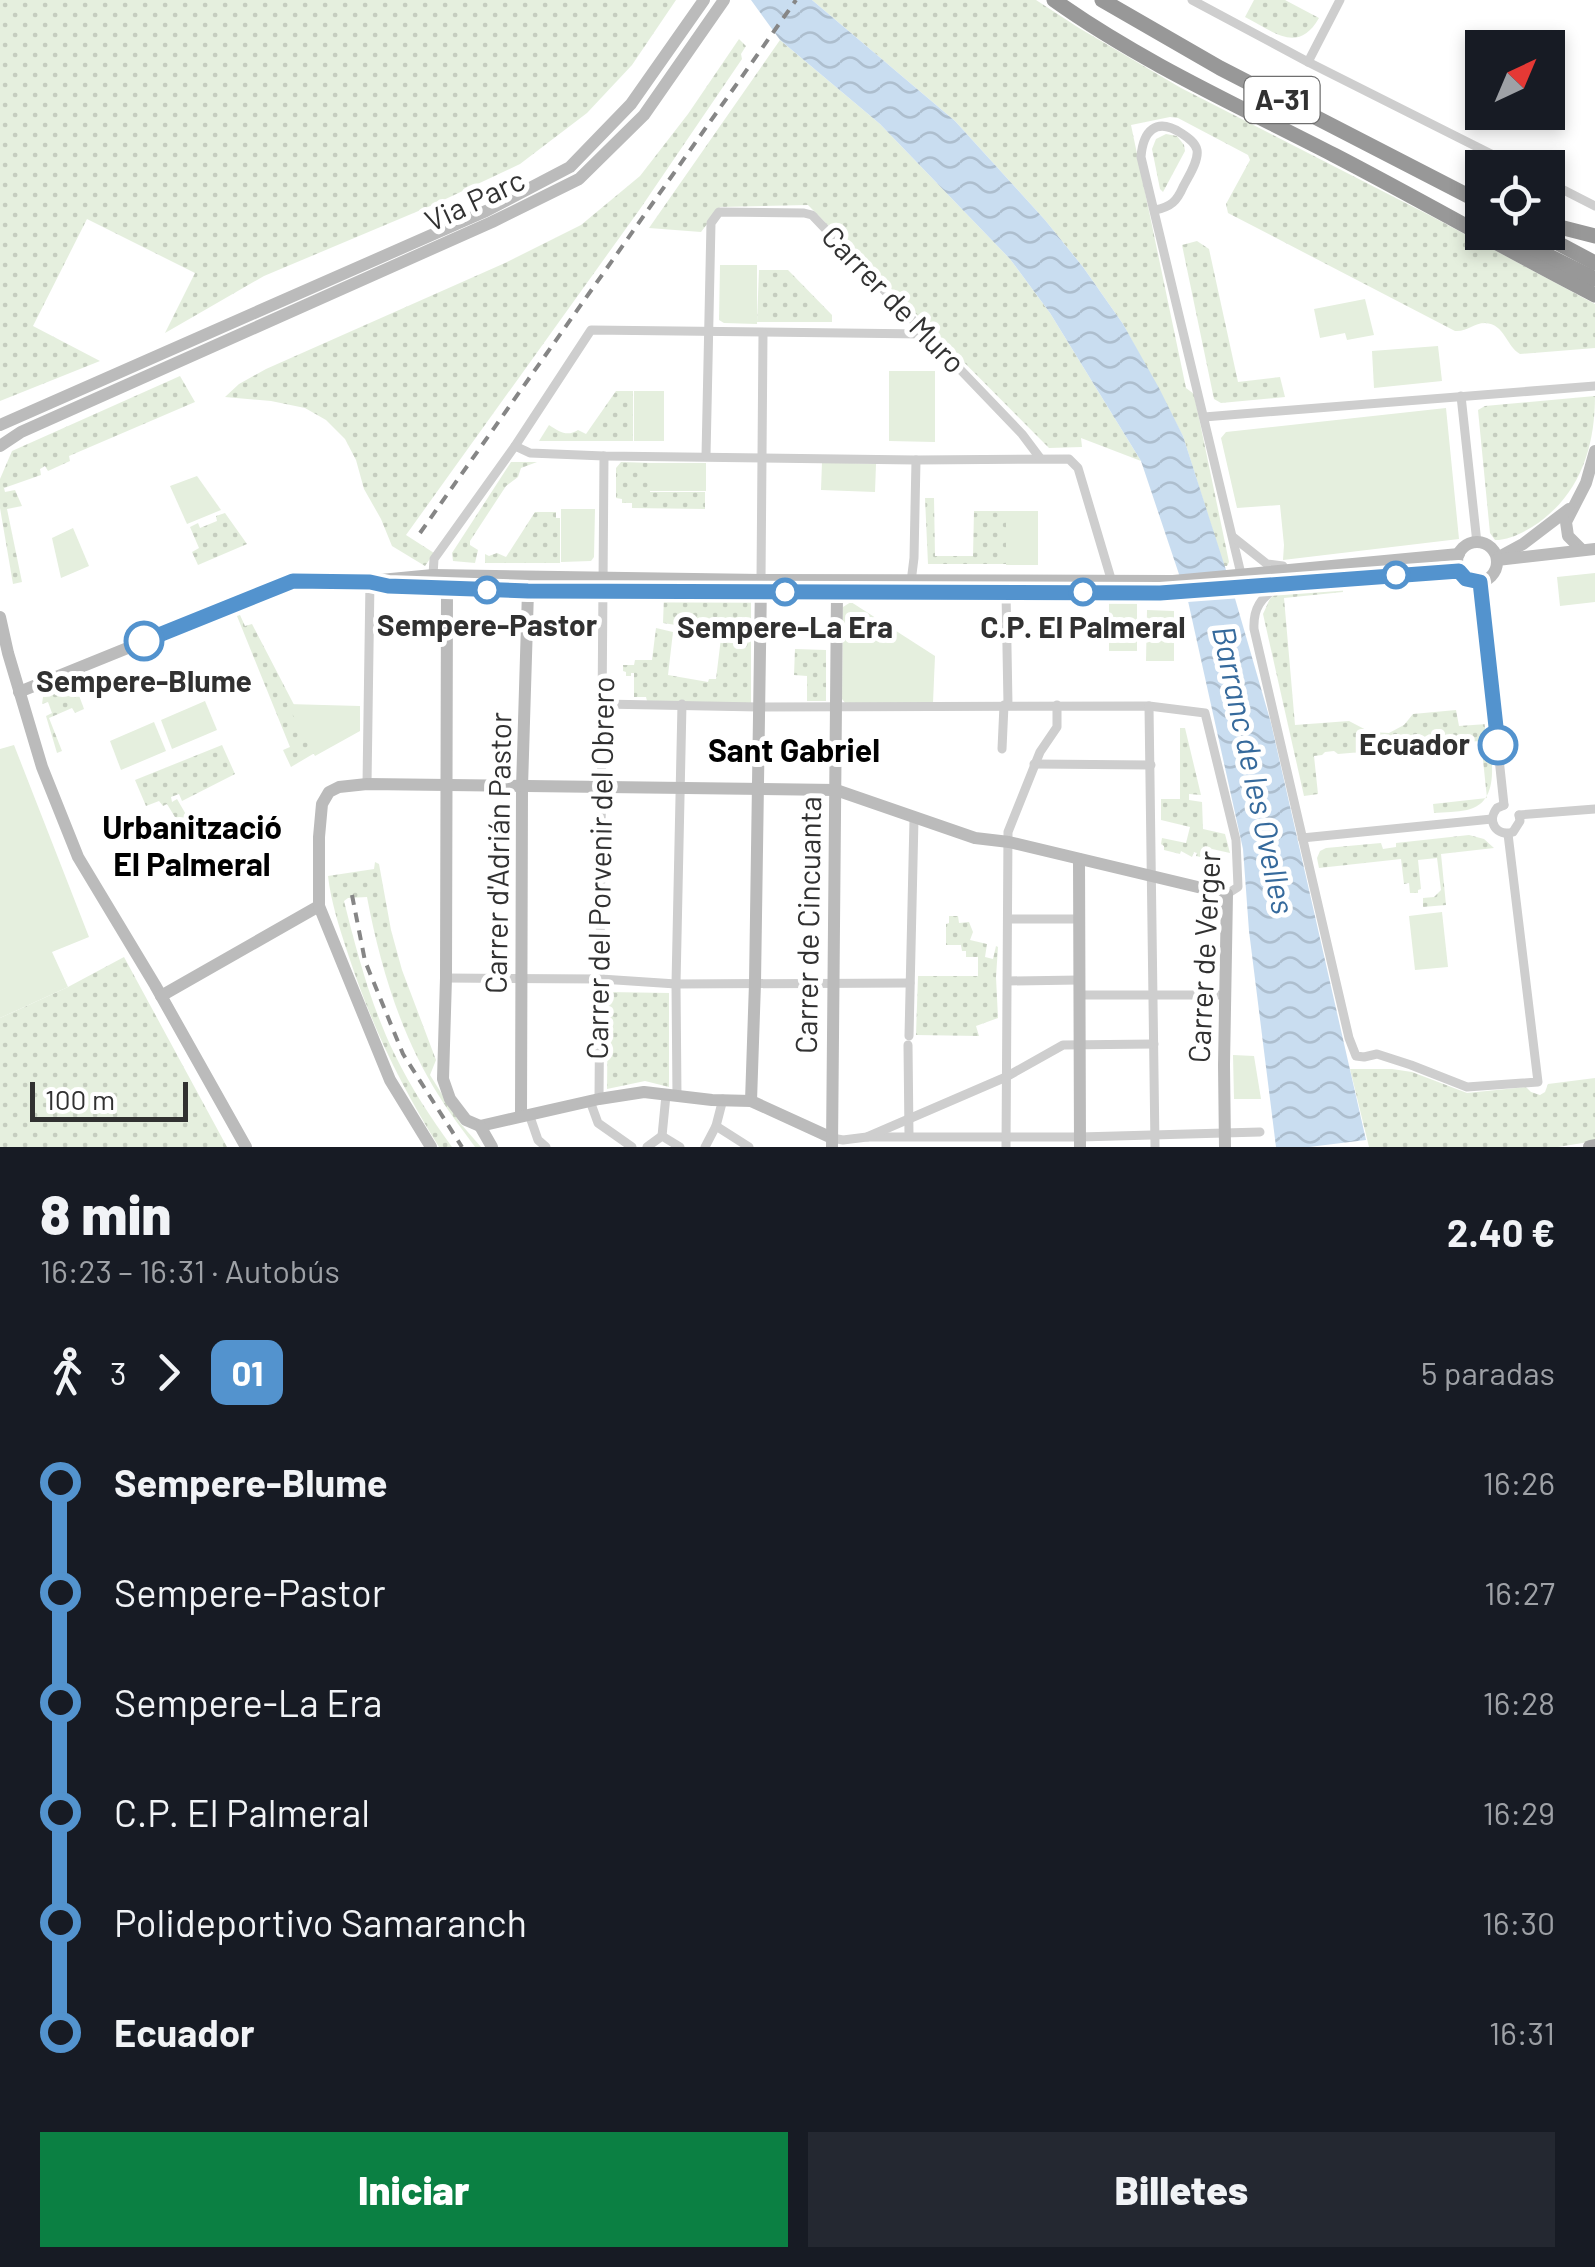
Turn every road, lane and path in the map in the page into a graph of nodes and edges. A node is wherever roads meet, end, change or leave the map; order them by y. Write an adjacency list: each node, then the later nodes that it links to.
1 (704, 0): 25 (street, Via Parc)
2 (1054, 0): 9 (highway, A-31)
3 (1102, 0): 10 (highway, A-31)
4 (1192, 0): 7 (street)
5 (1340, 0): 7 (street)
6 (721, 5): 25 (street, Via Parc)
7 (1308, 62): 8 (street)
8 (1483, 150)
9 (1336, 156): 14 (highway, A-31); 21 (highway)
10 (1465, 191)
11 (1565, 191): 12 (street)
12 (1595, 206)
13 (1155, 210): 13 (street); 28 (street)
14 (1465, 216)
15 (1565, 228): 16 (highway)
16 (1595, 236)
17 (1565, 246): 19 (highway)
18 (1537, 250): 20 (highway)
19 (1592, 260)
20 (1595, 279)
21 (1595, 295)
22 (708, 332): 23 (street); 24 (street, Carrer de Muro); 31 (street); 34 (street)
23 (763, 333): 24 (street); 35 (street)
24 (924, 334): 36 (street, Carrer de Muro)
25 (175, 356): 29 (street); 30 (street)
26 (1595, 386): 27 (street)
27 (1461, 396): 28 (street); 40 (street)
28 (1204, 417): 39 (street)
29 (0, 425)
30 (0, 446)
31 (516, 446): 33 (street); 46 (street)
32 (1595, 451): 38 (street)
33 (604, 456): 34 (street); 54 (street, Carrer del Porvenir del Obrero)
34 (706, 456): 35 (street)
35 (761, 457): 37 (street); 55 (street)
36 (1040, 458): 37 (street); 51 (street)
37 (916, 460): 49 (street)
38 (1574, 504): 41 (street); 43 (street)
39 (1232, 536): 44 (street); 48 (street)
40 (1477, 543): 42 (street); 43 (street)
41 (1589, 550): 43 (street)
42 (1459, 554): 44 (street); 45 (street)
43 (1497, 559): 52 (street)
44 (1300, 570): 48 (street)
45 (1459, 571): 52 (street); 53 (street)
46 (433, 575): 47 (street); 50 (street); 59 (street)
47 (582, 577): 54 (street); 58 (street)
48 (1243, 580): 53 (street); 57 (street)
49 (912, 581): 55 (street); 56 (street); 61 (street)
50 (370, 582): 59 (street); 64 (street); 75 (street)
51 (1112, 582): 56 (street); 57 (street); 62 (street)
52 (1480, 582): 82 (street)
53 (1282, 583): 88 (street)
54 (604, 584): 55 (street); 58 (street); 65 (street, Carrer del Porvenir del Obrero)
55 (760, 586): 60 (street); 69 (street)
56 (1011, 587): 61 (street); 62 (street); 67 (street)
57 (1178, 587): 62 (street)
58 (528, 588): 59 (street); 77 (street, Carrer d'Adrián Pastor)
59 (447, 590): 76 (street)
60 (837, 592): 61 (street); 70 (street, Carrer de Cincuanta)
61 (902, 593)
62 (1160, 593)
63 (0, 617): 64 (street)
64 (19, 692): 108 (street)
65 (603, 704): 66 (street); 79 (street, Carrer del Porvenir del Obrero)
66 (682, 704): 69 (street); 78 (street)
67 (1006, 705): 68 (street); 70 (street); 72 (street)
68 (1057, 705): 71 (street); 73 (street)
69 (759, 706): 70 (street); 80 (street)
70 (836, 706): 81 (street, Carrer de Cincuanta)
71 (1150, 706): 74 (street); 92 (street, Carrer de Verger)
72 (1002, 749)
73 (1034, 764): 74 (street); 89 (street)
74 (1151, 766): 91 (street)
75 (367, 784): 76 (street); 93 (street)
76 (447, 786): 77 (street); 96 (street)
77 (522, 787): 79 (street); 97 (street, Carrer d'Adrián Pastor)
78 (682, 787): 79 (street); 80 (street); 103 (street)
79 (603, 788): 98 (street, Carrer del Porvenir del Obrero)
80 (758, 790): 81 (street); 101 (street)
81 (836, 790): 85 (street); 104 (street, Carrer de Cincuanta)
82 (1504, 805): 84 (street); 86 (street)
83 (1595, 808): 84 (street)
84 (1519, 815): 87 (street)
85 (914, 818): 89 (street); 102 (street)
86 (1492, 819): 87 (street); 88 (street)
87 (1508, 834): 88 (street)
88 (1302, 838)
89 (1009, 842): 90 (street); 95 (street)
90 (1079, 859): 91 (street); 94 (street)
91 (1152, 876): 92 (street); 106 (street)
92 (1227, 894): 107 (street, Carrer de Verger)
93 (320, 906): 108 (street); 130 (street)
94 (1080, 919): 95 (street); 99 (street)
95 (1008, 920): 100 (street)
96 (446, 978): 97 (street); 118 (street)
97 (522, 979): 98 (street); 116 (street, Carrer d'Adrián Pastor)
98 (601, 980): 103 (street); 114 (street, Carrer del Porvenir del Obrero)
99 (1079, 980): 100 (street); 105 (street)
100 (1008, 981): 111 (street)
101 (755, 983): 103 (street); 104 (street); 115 (street)
102 (910, 983): 104 (street); 117 (street)
103 (676, 984): 112 (street)
104 (833, 985): 128 (street, Carrer de Cincuanta)
105 (1080, 995): 106 (street); 109 (street)
106 (1152, 995): 107 (street); 110 (street)
107 (1226, 995): 125 (street, Carrer de Verger)
108 (160, 996): 129 (street)
109 (1080, 1044): 110 (street); 111 (street); 127 (street)
110 (1154, 1044): 121 (street)
111 (1006, 1077): 117 (street); 126 (street)
112 (671, 1096): 113 (street); 114 (street); 122 (street)
113 (723, 1099): 115 (street); 119 (street)
114 (594, 1100): 116 (street); 133 (street)
115 (751, 1101): 128 (street)
116 (525, 1115): 118 (street); 132 (street)
117 (908, 1120): 123 (street); 124 (street)
118 (480, 1126): 131 (street)
119 (716, 1126): 136 (street); 137 (street)
120 (1260, 1132): 125 (street)
121 (1155, 1135): 125 (street); 127 (street); 138 (street)
122 (662, 1136): 134 (street); 135 (street)
123 (909, 1136): 124 (street); 126 (street)
124 (866, 1137): 128 (street)
125 (1225, 1141)
126 (1006, 1142): 127 (street)
127 (1080, 1142)
128 (830, 1144)
129 (246, 1147)
130 (430, 1147)
131 (492, 1147)
132 (546, 1147)
133 (632, 1147)
134 (647, 1147)
135 (680, 1147)
136 (705, 1147)
137 (749, 1147)
138 (1155, 1147)

